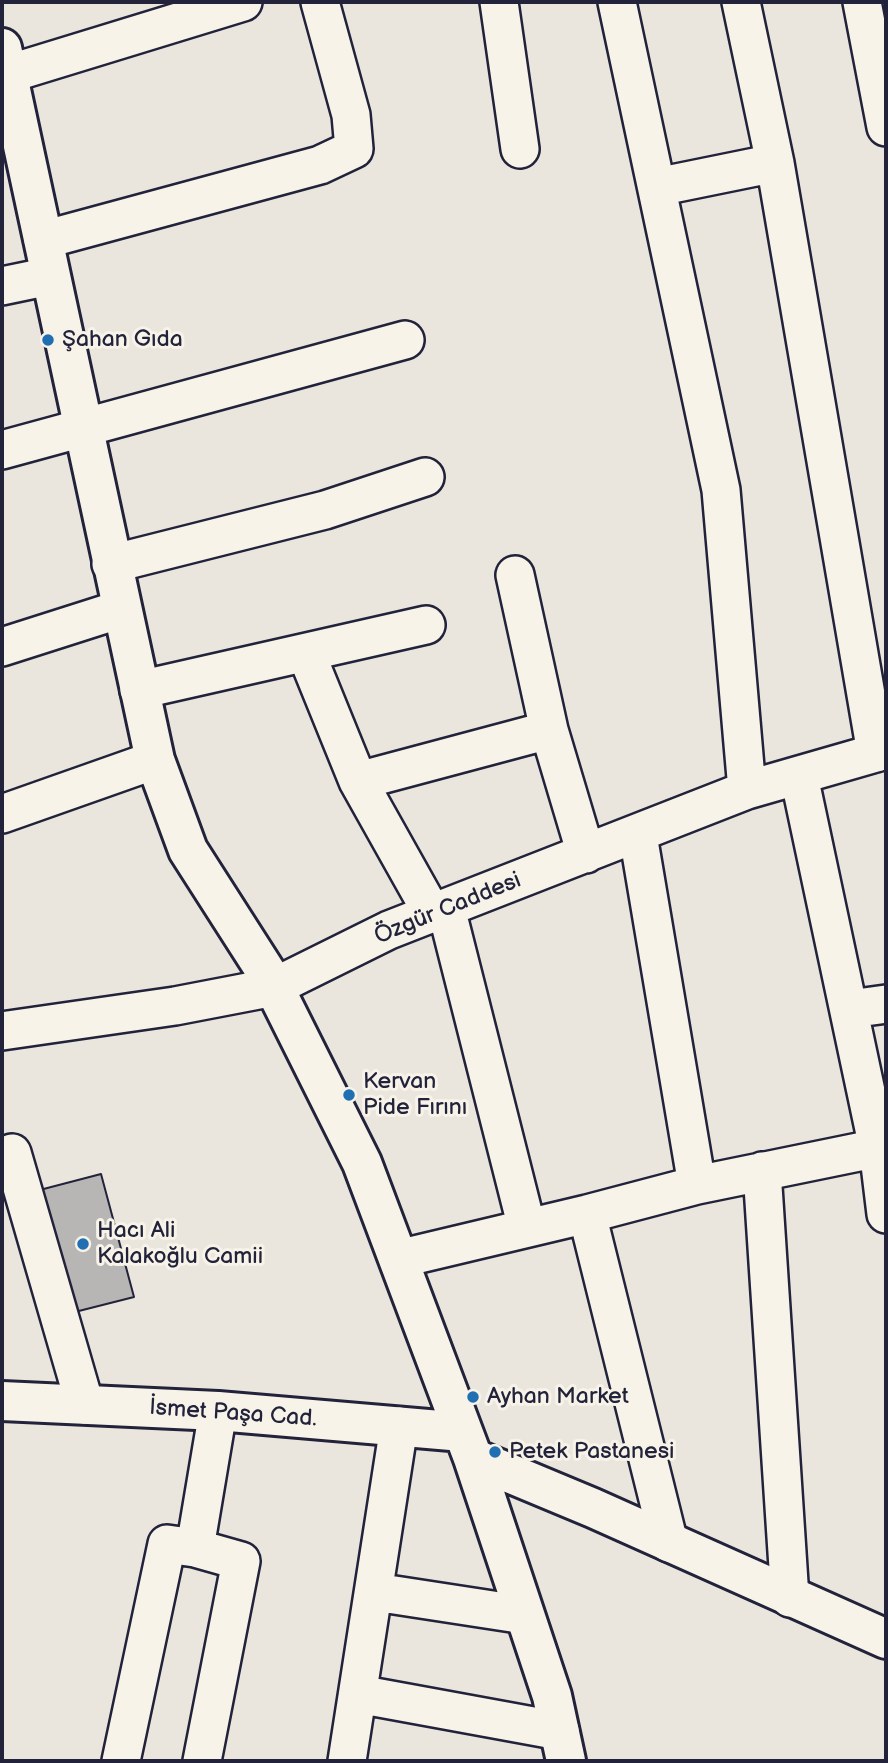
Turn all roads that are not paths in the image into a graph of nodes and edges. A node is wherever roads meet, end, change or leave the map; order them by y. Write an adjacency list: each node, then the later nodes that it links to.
1 (243, 2): 7 (street)
2 (320, 2): 12 (street)
3 (499, 2): 9 (street)
4 (617, 2): 11 (street)
5 (741, 2): 10 (street)
6 (862, 2): 8 (street)
7 (5, 61): 12 (main road)
8 (885, 117)
9 (520, 149)
10 (775, 163): 11 (street); 26 (street)
11 (657, 187): 30 (street)
12 (46, 258): 13 (street); 15 (main road)
13 (2, 286)
14 (405, 340): 15 (street)
15 (82, 427): 16 (street); 18 (main road)
16 (2, 450)
17 (425, 477): 18 (street)
18 (111, 564): 20 (main road)
19 (515, 575): 25 (street)
20 (121, 609): 22 (street); 24 (main road)
21 (426, 625): 23 (street)
22 (2, 647)
23 (306, 653): 24 (street); 29 (street)
24 (139, 690): 27 (main road)
25 (549, 730): 29 (street); 33 (street)
26 (881, 752): 28 (street, Özgür Caddesi)
27 (155, 760): 31 (street); 35 (main road)
28 (799, 776): 30 (street, Özgür Caddesi); 37 (street)
29 (358, 781): 34 (street)
30 (747, 790): 32 (street, Özgür Caddesi)
31 (2, 814)
32 (638, 835): 33 (street, Özgür Caddesi); 42 (street)
33 (586, 854): 34 (street, Özgür Caddesi)
34 (439, 911): 35 (street, Özgür Caddesi); 45 (street)
35 (274, 987): 38 (street, Özgür Caddesi); 46 (main road)
36 (886, 1004): 37 (street)
37 (850, 1009): 39 (street)
38 (2, 1031)
39 (878, 1148): 41 (street); 44 (street)
40 (12, 1153): 48 (street)
41 (762, 1171): 42 (street); 55 (street)
42 (697, 1185): 43 (street)
43 (587, 1214): 45 (street); 52 (street)
44 (886, 1214)
45 (527, 1228): 46 (street)
46 (398, 1259): 51 (main road)
47 (2, 1401): 48 (main road, İsmet Paşa Cad.)
48 (85, 1405): 49 (main road, İsmet Paşa Cad.)
49 (218, 1411): 50 (main road, İsmet Paşa Cad.); 53 (street)
50 (399, 1426): 51 (main road, İsmet Paşa Cad.); 54 (street)
51 (468, 1445): 52 (main road, İsmet Paşa Cad.); 56 (main road)
52 (669, 1542): 55 (main road, İsmet Paşa Cad.)
53 (195, 1548): 60 (street); 61 (street)
54 (375, 1592): 56 (street); 58 (street)
55 (790, 1598): 57 (main road, İsmet Paşa Cad.)
56 (525, 1615): 59 (main road)
57 (886, 1639)
58 (358, 1694): 59 (street); 62 (street)
59 (563, 1746)
60 (121, 1761)
61 (202, 1761)
62 (347, 1761)

